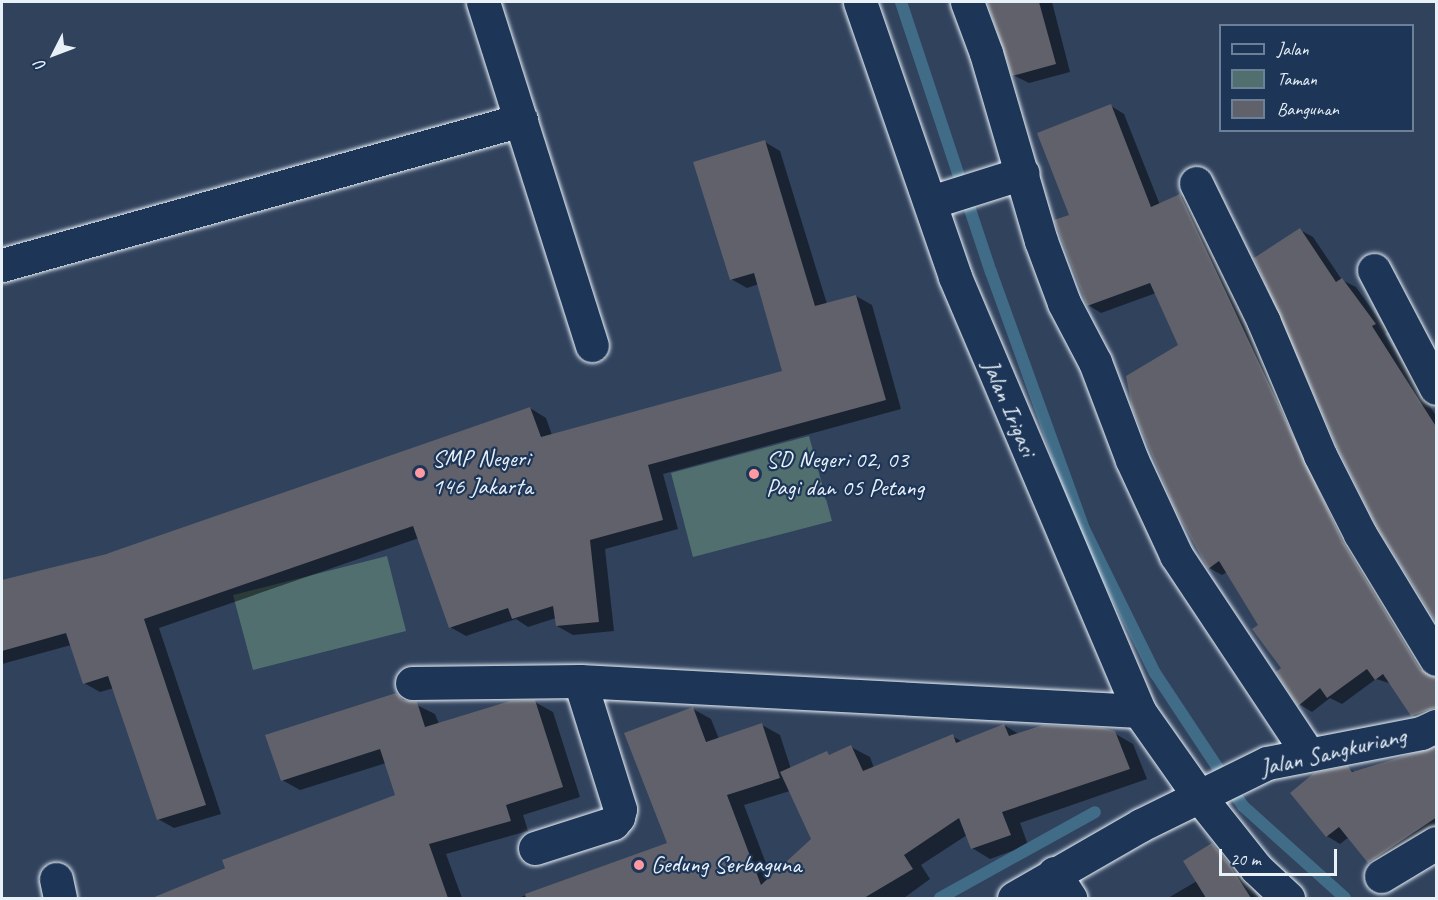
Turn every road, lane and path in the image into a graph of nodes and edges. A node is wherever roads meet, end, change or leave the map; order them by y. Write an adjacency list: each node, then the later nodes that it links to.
1 (483, 2): 4 (street)
2 (860, 2): 7 (street, Jalan Irigasi)
3 (967, 2): 5 (street)
4 (521, 120): 8 (street); 10 (street)
5 (1018, 175): 7 (street); 17 (street)
6 (1196, 183): 12 (street)
7 (944, 198): 15 (street, Jalan Irigasi)
8 (2, 266)
9 (1374, 270): 11 (street)
10 (592, 345)
11 (1437, 388)
12 (1437, 659)
13 (580, 681): 14 (street); 15 (street); 20 (street)
14 (412, 683)
15 (1139, 711): 18 (street, Jalan Irigasi)
16 (1437, 726): 17 (street, Jalan Sangkuriang)
17 (1308, 754): 18 (street, Jalan Sangkuriang)
18 (1202, 794): 22 (street, Jalan Sangkuriang); 24 (street, Jalan Irigasi)
19 (1437, 843): 21 (street)
20 (535, 848)
21 (1381, 876)
22 (1062, 886): 23 (street, Jalan Sangkuriang)
23 (1014, 898)
24 (1288, 898)

